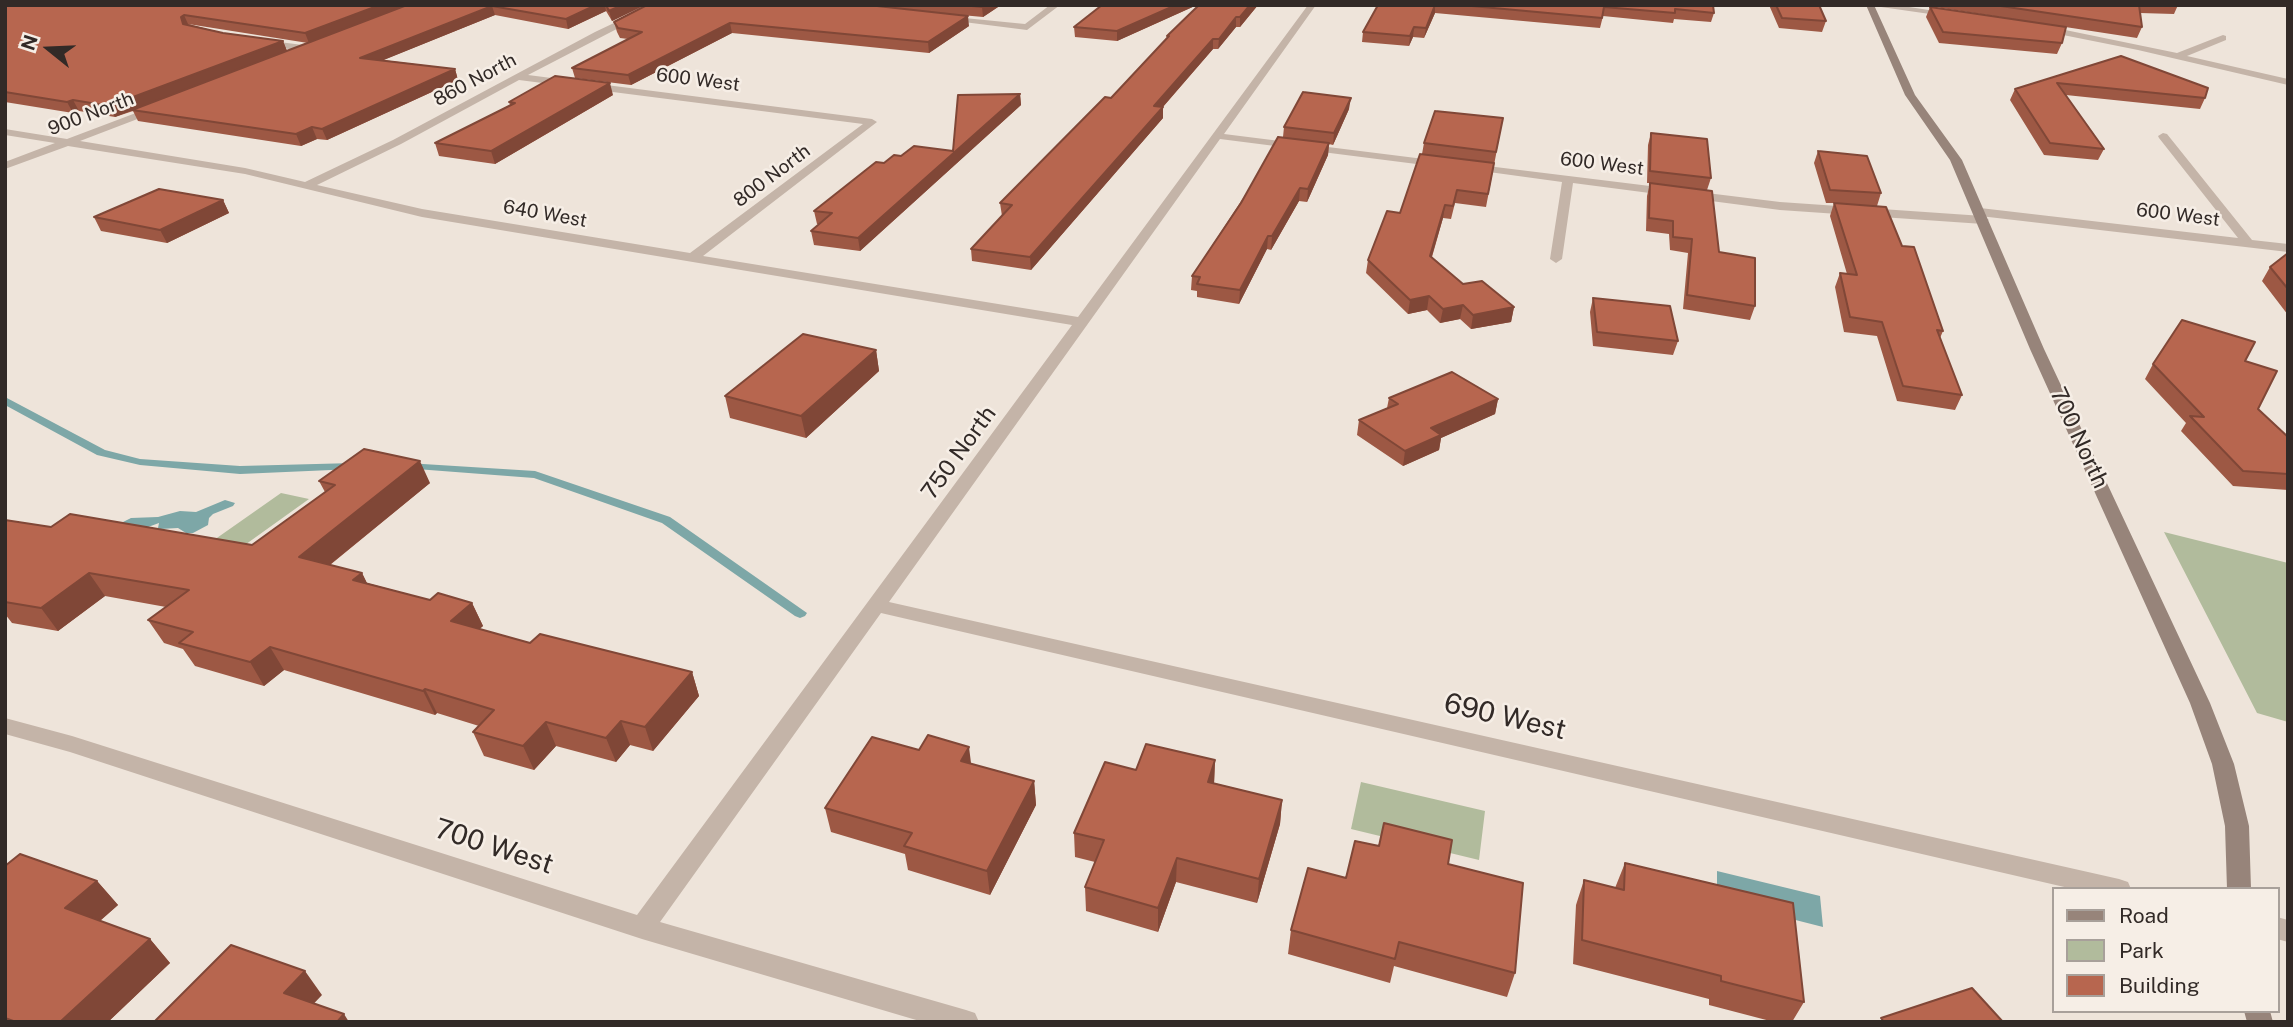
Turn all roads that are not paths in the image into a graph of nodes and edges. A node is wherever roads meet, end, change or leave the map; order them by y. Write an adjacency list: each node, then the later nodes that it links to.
1 (659, 5): 14 (street, 860 North)
2 (1056, 5): 6 (street)
3 (1312, 5): 19 (street, 750 North)
4 (1871, 5): 5 (street); 27 (street, 700 North)
5 (1961, 15)
6 (930, 18)
7 (2031, 26): 12 (street)
8 (2223, 38): 12 (street)
9 (252, 41): 11 (street)
10 (323, 44): 11 (street)
11 (311, 49): 13 (street)
12 (2178, 56): 15 (street)
13 (285, 59)
14 (518, 77): 17 (street, 600 West); 26 (street, 860 North)
15 (2288, 82)
16 (172, 102): 21 (street, 900 North)
17 (872, 122): 30 (street, 800 North)
18 (5, 132): 21 (street, 640 West)
19 (1217, 136): 22 (street); 32 (street, 750 North)
20 (2163, 136): 28 (street)
21 (68, 142): 23 (street, 900 North); 26 (street, 640 West)
22 (1448, 164)
23 (5, 166)
24 (1461, 166): 25 (street, 600 West)
25 (1568, 180): 27 (street, 600 West); 31 (street)
26 (307, 185): 30 (street, 640 West)
27 (1981, 216): 28 (street, 600 West); 36 (street, 700 North)
28 (2248, 243): 29 (street, 600 West)
29 (2288, 248)
30 (692, 258): 32 (street, 640 West)
31 (1556, 258)
32 (1081, 322): 33 (street, 750 North)
33 (877, 606): 35 (street, 690 West); 37 (street, 750 North)
34 (5, 726): 37 (street, 700 West)
35 (2110, 887)
36 (2239, 887)
37 (642, 928): 38 (street, 700 West)
38 (966, 1022)

